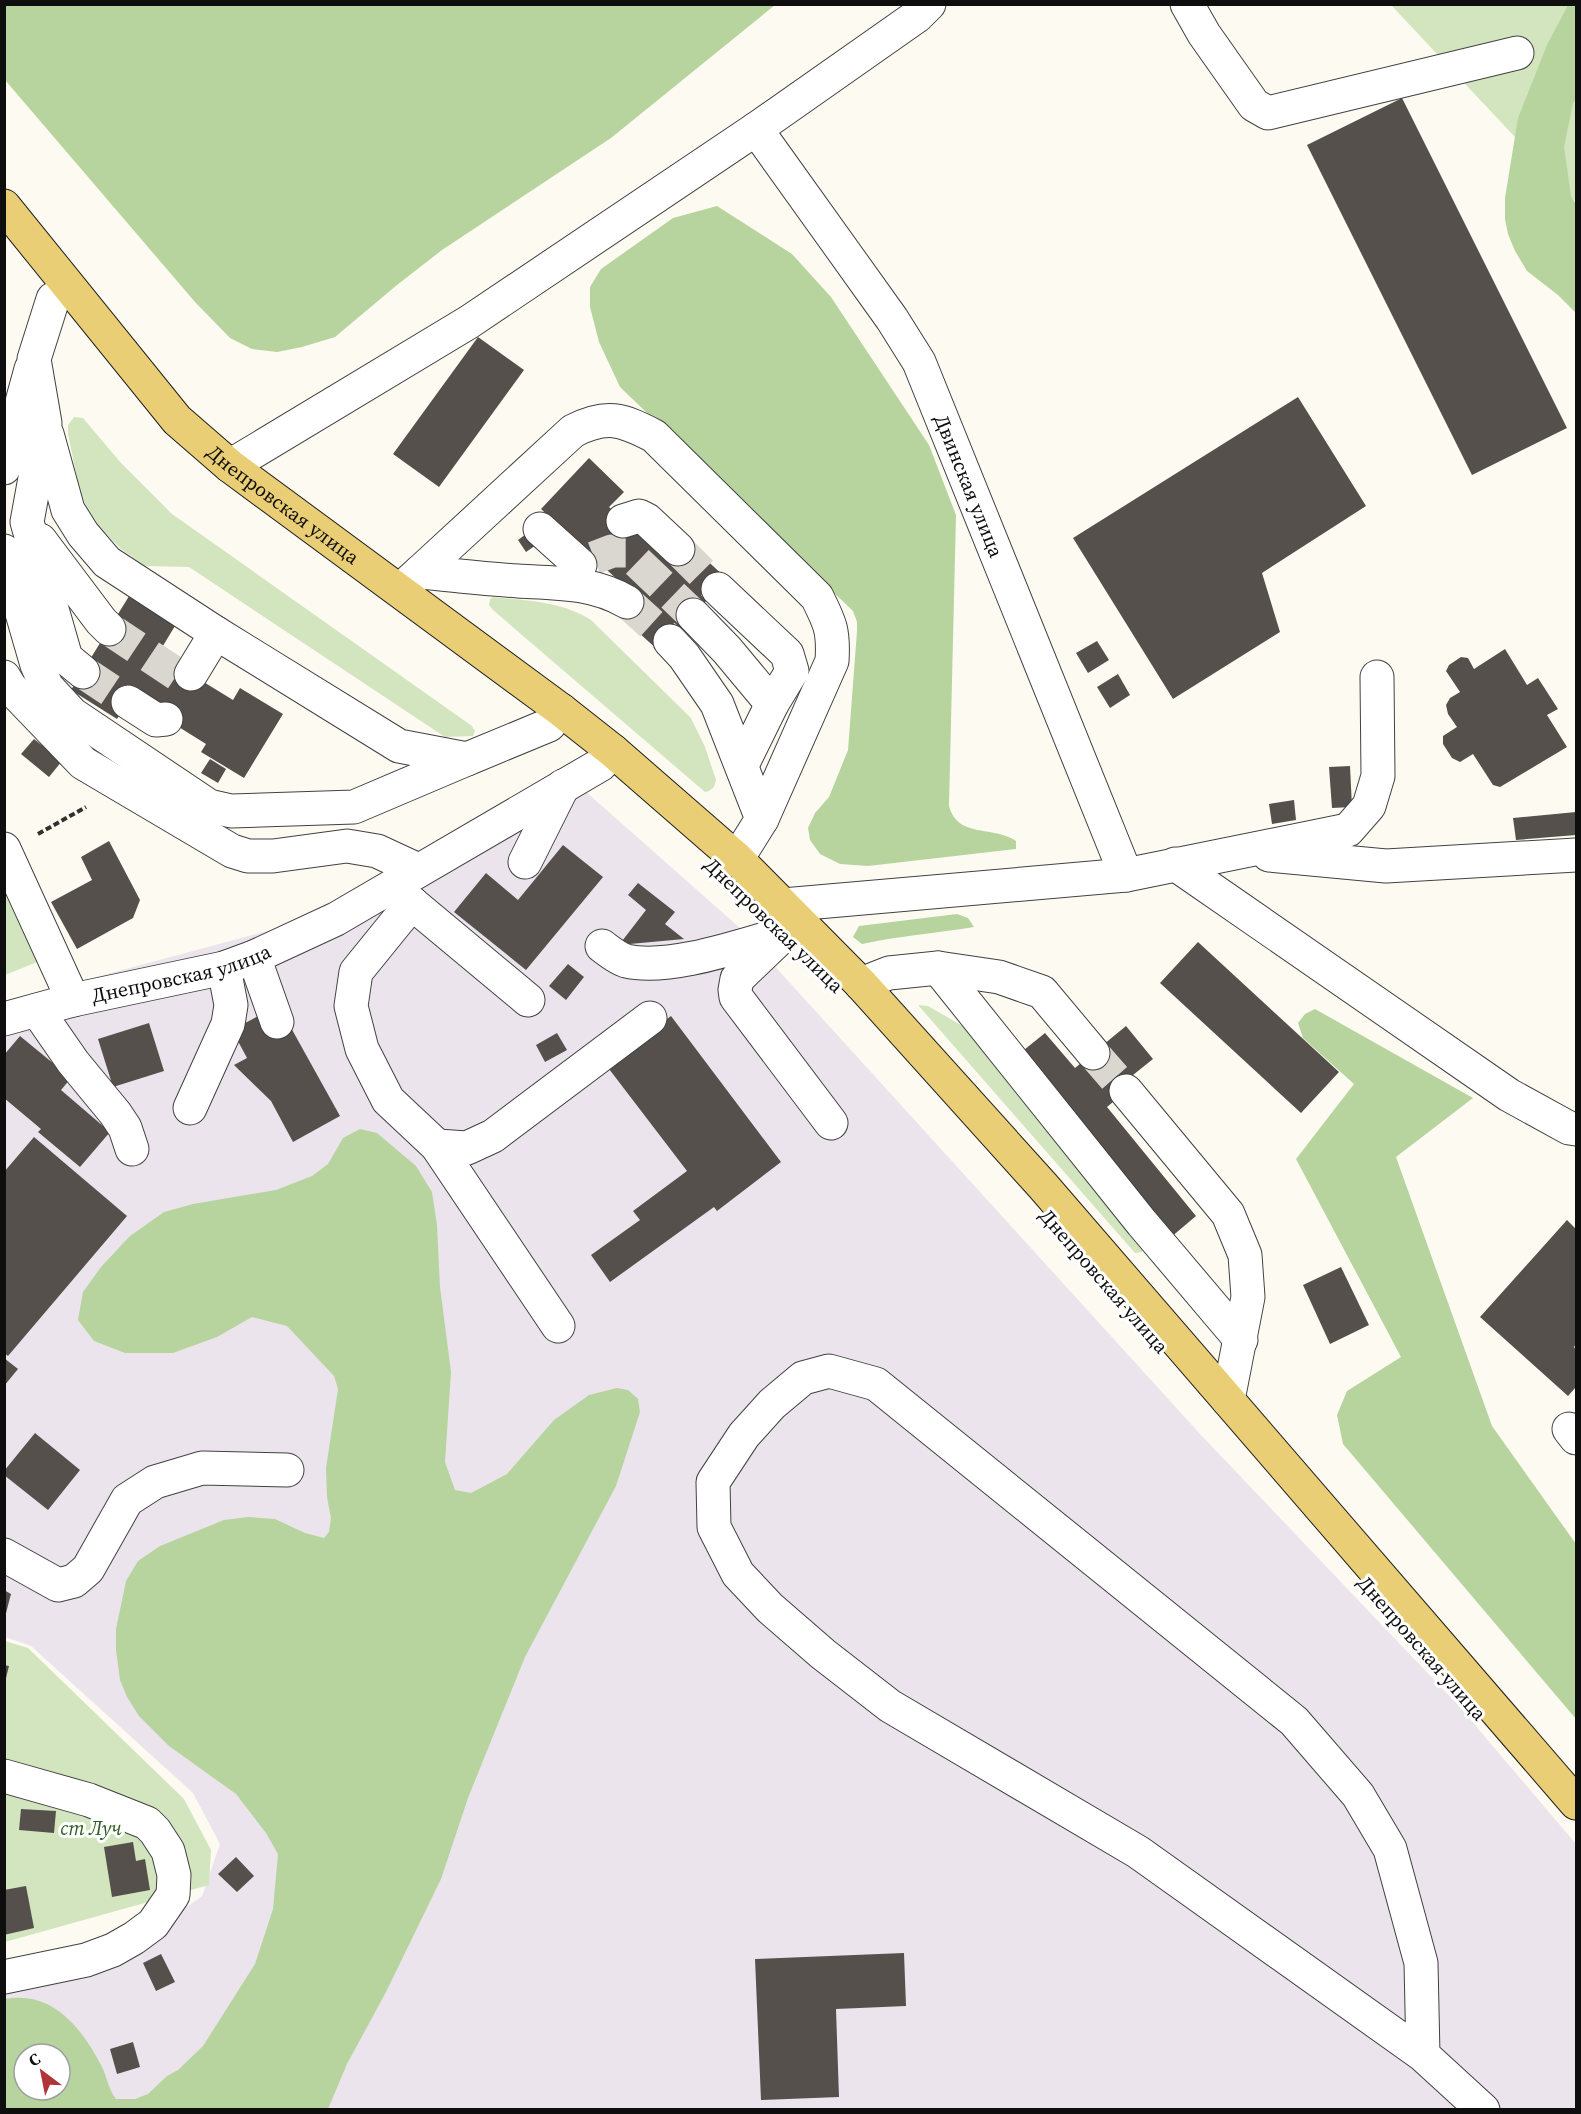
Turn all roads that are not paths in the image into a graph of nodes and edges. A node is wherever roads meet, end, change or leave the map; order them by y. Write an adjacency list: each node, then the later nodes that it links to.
1 (929, 4): 4 (lane)
2 (1187, 4): 3 (lane)
3 (1517, 53)
4 (756, 129): 10 (lane); 44 (lane, Двинская улица)
5 (4, 206): 10 (main road, Днепровская улица)
6 (4, 240): 7 (main road, Днепровская улица)
7 (53, 299): 8 (lane); 31 (main road, Днепровская улица)
8 (33, 359): 9 (lane); 11 (lane)
9 (45, 423): 13 (lane); 23 (lane)
10 (230, 466): 18 (main road, Днепровская улица)
11 (4, 468)
12 (623, 521): 15 (lane)
13 (27, 522): 22 (lane); 25 (lane)
14 (540, 529): 17 (lane)
15 (678, 549)
16 (4, 551): 34 (lane)
17 (583, 564): 18 (lane); 20 (lane)
18 (410, 581): 31 (main road, Днепровская улица); 37 (lane)
19 (718, 589): 30 (lane)
20 (627, 602)
21 (693, 615): 30 (lane)
22 (109, 629)
23 (216, 633): 26 (lane); 34 (lane)
24 (670, 641): 35 (lane)
25 (83, 672)
26 (191, 674)
27 (4, 677): 45 (lane)
28 (1377, 677): 39 (lane)
29 (128, 702): 32 (lane)
30 (772, 704): 35 (lane)
31 (555, 718): 33 (main road, Днепровская улица); 34 (lane)
32 (166, 719)
33 (606, 758): 36 (lane, Днепровская улица); 41 (main road, Днепровская улица); 46 (main road, Днепровская улица)
34 (467, 759)
35 (742, 765): 37 (lane)
36 (562, 786): 42 (lane); 45 (lane, Днепровская улица)
37 (762, 819): 41 (lane)
38 (5, 850): 51 (lane)
39 (1235, 852): 40 (lane); 43 (lane)
40 (1576, 855)
41 (737, 859): 46 (main road, Днепровская улица)
42 (525, 862)
43 (1175, 864): 44 (lane); 61 (lane)
44 (1126, 875): 46 (lane)
45 (408, 887): 48 (lane, Днепровская улица); 52 (lane); 62 (lane)
46 (784, 919): 47 (lane); 50 (main road, Днепровская улица); 60 (lane); 71 (main road, Днепровская улица)
47 (602, 946)
48 (239, 963): 51 (lane, Днепровская улица); 56 (lane); 59 (lane)
49 (938, 968): 50 (lane); 57 (lane); 65 (lane)
50 (861, 984): 66 (main road, Днепровская улица)
51 (73, 1000): 53 (lane, Днепровская улица)
52 (528, 1000)
53 (37, 1010): 55 (lane, Днепровская улица); 63 (lane)
54 (650, 1018): 62 (lane)
55 (4, 1019)
56 (277, 1022)
57 (1093, 1053)
58 (1126, 1091): 65 (lane)
59 (190, 1108)
60 (831, 1123)
61 (1576, 1129)
62 (437, 1146): 64 (lane)
63 (132, 1149)
64 (558, 1326)
65 (1241, 1340): 66 (lane)
66 (1228, 1400): 70 (main road, Днепровская улица)
67 (287, 1470): 68 (lane)
68 (4, 1555)
69 (4, 1776): 72 (lane)
70 (1576, 1803)
71 (1576, 1828)
72 (4, 1977)
73 (1424, 2055): 73 (lane); 74 (lane)
74 (1482, 2109)

